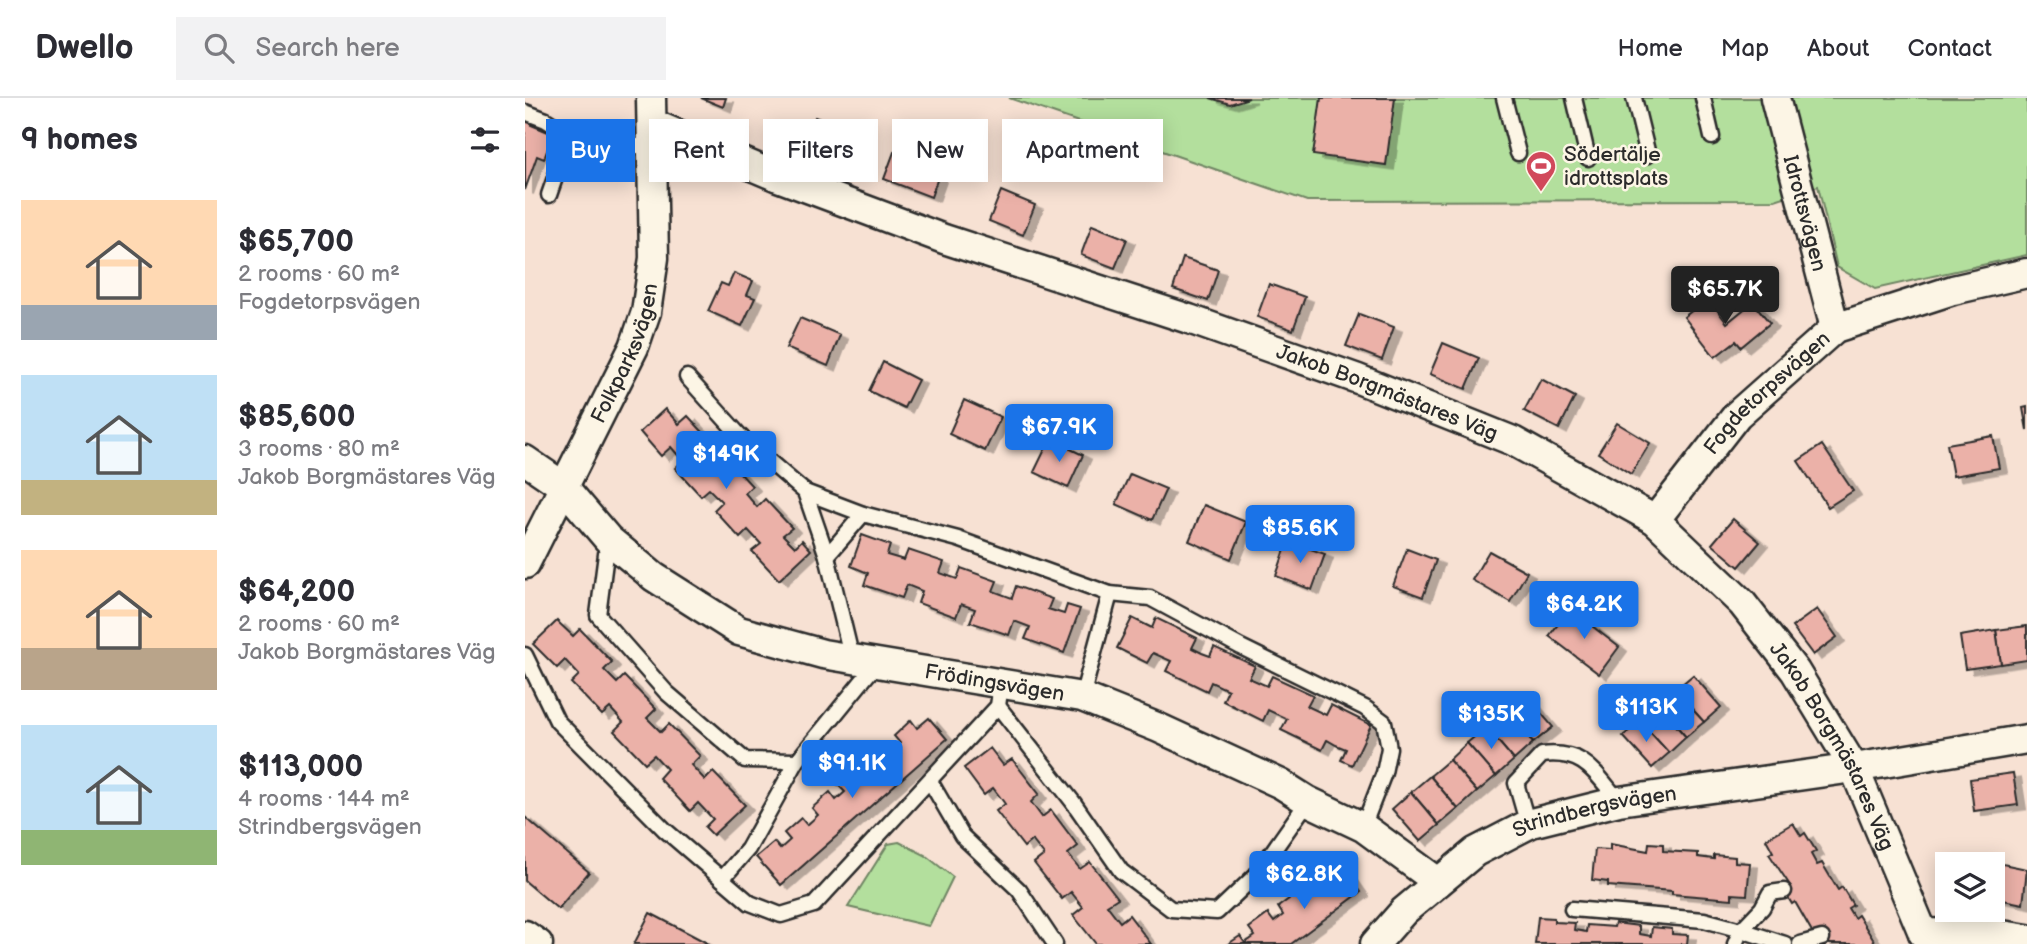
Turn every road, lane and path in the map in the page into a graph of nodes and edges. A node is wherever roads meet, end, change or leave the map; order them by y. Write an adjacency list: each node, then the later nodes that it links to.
1 (1504, 98): 9 (lane)
2 (1574, 98): 11 (lane)
3 (1635, 98): 10 (lane)
4 (1703, 98): 8 (lane)
5 (1775, 98): 17 (street, Idrottsvägen)
6 (525, 112): 7 (lane)
7 (546, 120)
8 (1712, 137)
9 (1518, 153)
10 (1648, 155)
11 (1588, 158)
12 (749, 164): 23 (street, Jakob Borgmästares Väg)
13 (554, 182): 15 (lane)
14 (652, 182): 20 (street, Folkparksvägen)
15 (549, 195)
16 (2027, 273): 17 (street, Fogdetorpsvägen)
17 (1835, 328): 23 (street, Fogdetorpsvägen)
18 (687, 377): 21 (lane)
19 (525, 460): 20 (street, Frödingsvägen)
20 (563, 486): 24 (street, Frödingsvägen); 26 (street, Folkparksvägen)
21 (805, 492): 22 (lane); 25 (lane)
22 (863, 514): 25 (lane); 27 (lane)
23 (1655, 520): 34 (street, Jakob Borgmästares Väg)
24 (608, 538): 29 (street, Frödingsvägen); 33 (lane)
25 (827, 556): 29 (lane)
26 (525, 564)
27 (1109, 594): 31 (lane); 39 (lane)
28 (525, 655): 40 (lane)
29 (864, 661): 30 (street, Frödingsvägen); 33 (lane)
30 (999, 695): 31 (street, Frödingsvägen); 35 (lane); 36 (lane)
31 (1082, 697): 36 (street, Frödingsvägen)
32 (2027, 739): 34 (street, Strindbergsvägen)
33 (797, 761): 40 (lane)
34 (1854, 768): 37 (street, Strindbergsvägen); 49 (street, Jakob Borgmästares Väg)
35 (930, 781): 40 (lane); 51 (lane)
36 (1308, 801): 39 (street, Frödingsvägen)
37 (1619, 801): 38 (street, Strindbergsvägen); 38 (lane)
38 (1528, 825): 41 (street, Strindbergsvägen)
39 (1363, 827): 41 (street, Frödingsvägen)
40 (722, 879)
41 (1438, 882): 48 (street, Strindbergsvägen)
42 (1784, 891): 44 (lane)
43 (1573, 909): 44 (lane)
44 (1741, 930): 52 (lane); 53 (lane)
45 (525, 936): 50 (street)
46 (1822, 938): 54 (lane)
47 (2027, 939): 49 (street)
48 (1385, 940)
49 (1925, 940)
50 (538, 944)
51 (1055, 944)
52 (1735, 944)
53 (1785, 944)
54 (1800, 944)

